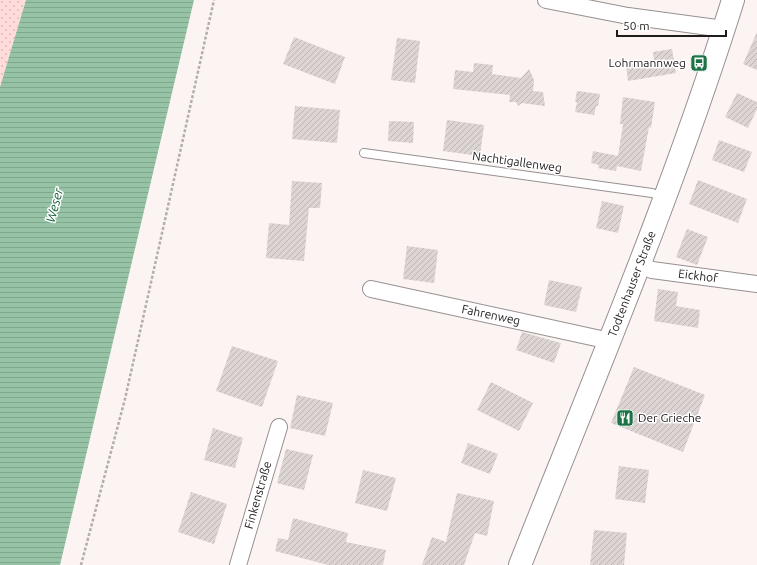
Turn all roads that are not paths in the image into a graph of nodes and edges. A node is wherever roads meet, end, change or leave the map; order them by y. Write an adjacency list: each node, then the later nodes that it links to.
1 (546, 0): 3 (street)
2 (734, 0): 3 (main road, Todtenhauser Straße)
3 (724, 30): 5 (main road, Todtenhauser Straße)
4 (364, 153): 5 (lane, Nachtigallenweg)
5 (665, 198): 6 (main road, Todtenhauser Straße)
6 (640, 265): 7 (street, Eickhof); 9 (main road, Todtenhauser Straße)
7 (757, 284)
8 (371, 289): 9 (street, Fahrenweg)
9 (610, 341): 12 (main road, Todtenhauser Straße)
10 (279, 427): 11 (street, Finkenstraße)
11 (240, 565)
12 (520, 565)

